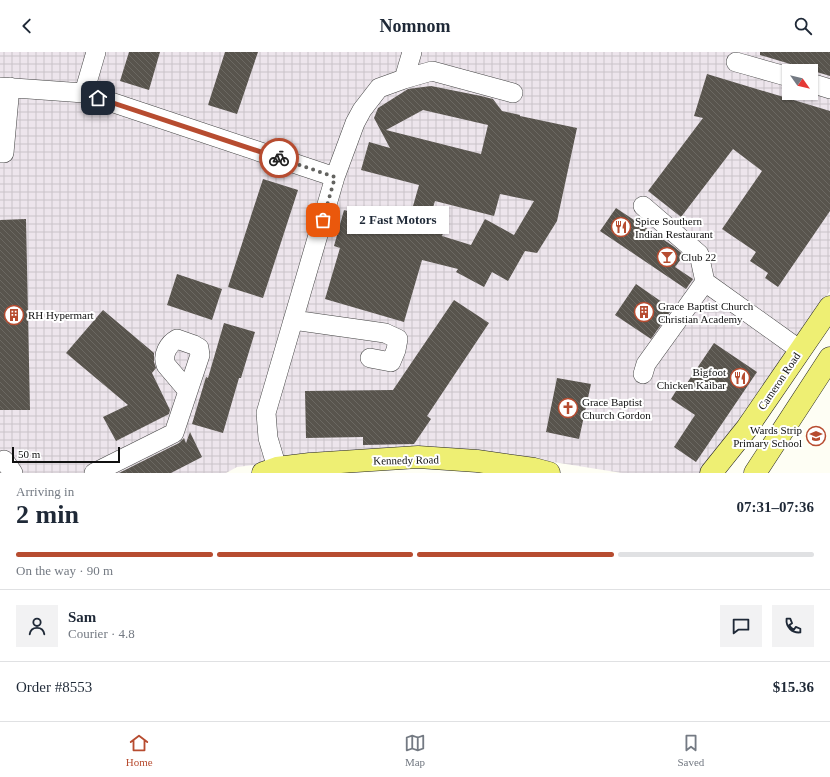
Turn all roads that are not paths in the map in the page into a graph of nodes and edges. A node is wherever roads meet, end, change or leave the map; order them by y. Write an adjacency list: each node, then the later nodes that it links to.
1 (96, 52): 9 (street)
2 (412, 52): 5 (street)
3 (736, 62): 4 (street)
4 (782, 75)
5 (404, 79): 10 (street); 12 (street)
6 (818, 85): 8 (street)
7 (5, 87): 9 (street); 11 (street)
8 (830, 89)
9 (84, 93): 12 (street)
10 (512, 93)
11 (0, 153)
12 (335, 177): 16 (street)
13 (643, 206): 14 (street)
14 (705, 282): 17 (street); 20 (street)
15 (830, 307): 17 (main road, Cameron Road)
16 (293, 320): 18 (street); 23 (street)
17 (800, 350): 27 (main road, Cameron Road)
18 (370, 358)
19 (830, 358): 28 (main road)
20 (642, 374)
21 (188, 391): 25 (street)
22 (0, 462): 24 (street)
23 (270, 470): 26 (main road, Kennedy Road)
24 (13, 473)
25 (94, 473)
26 (549, 473)
27 (711, 473)
28 (755, 473)

